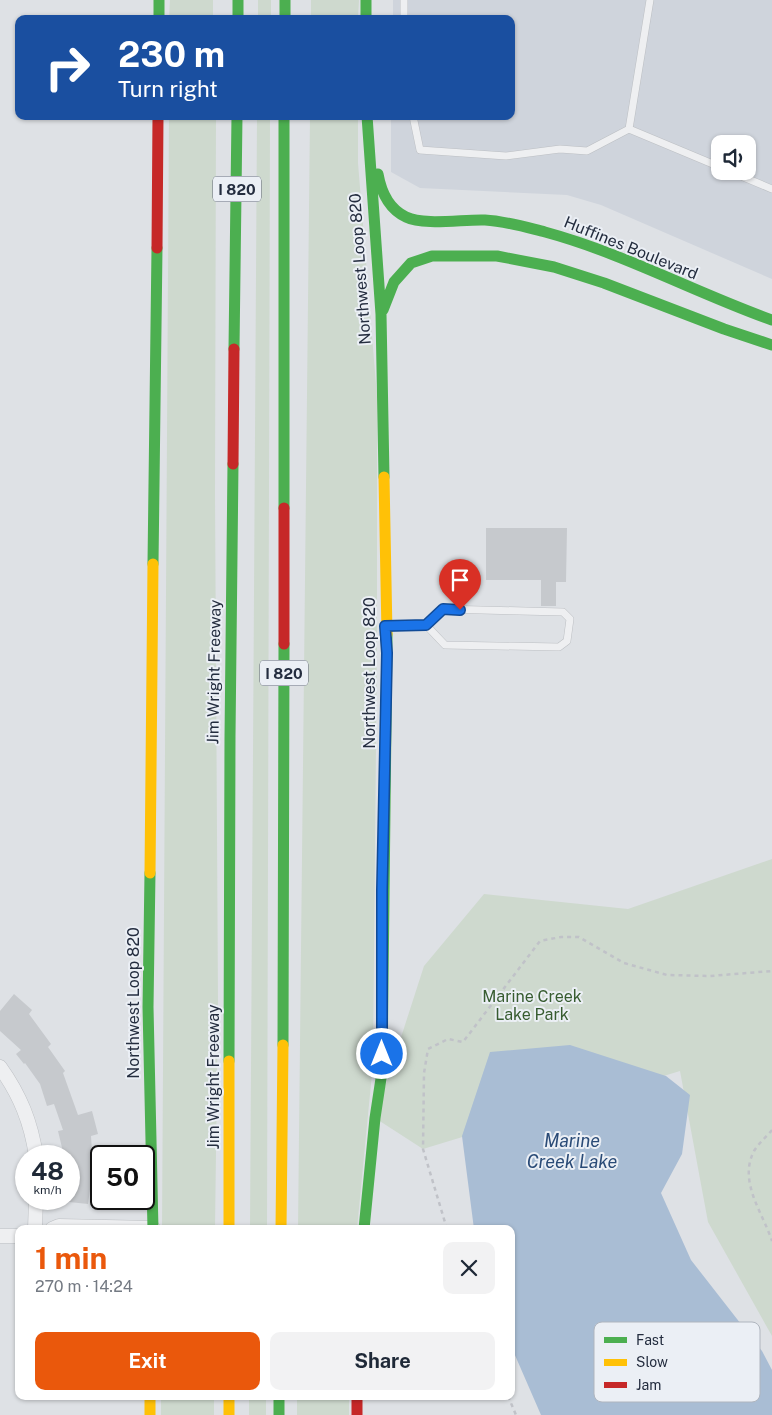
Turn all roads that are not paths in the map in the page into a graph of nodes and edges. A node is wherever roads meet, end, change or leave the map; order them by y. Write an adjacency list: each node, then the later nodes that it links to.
1 (159, 0): 7 (main road)
2 (238, 0): 8 (main road)
3 (285, 0): 9 (main road)
4 (366, 0): 10 (main road)
5 (404, 0): 11 (lane)
6 (650, 0): 18 (lane)
7 (159, 15)
8 (238, 15)
9 (285, 15)
10 (366, 15)
11 (404, 15)
12 (158, 120): 32 (main road, Northwest Loop 820)
13 (235, 120): 33 (main road, Jim Wright Freeway / I 820)
14 (284, 120): 34 (main road, I 820)
15 (366, 120): 23 (main road, Northwest Loop 820)
16 (367, 120): 22 (main road, Huffines Boulevard)
17 (414, 120): 18 (lane)
18 (629, 129): 19 (lane)
19 (711, 163)
20 (750, 180): 21 (lane)
21 (772, 189)
22 (610, 269): 23 (main road, Huffines Boulevard); 24 (main road, Huffines Boulevard); 25 (main road, Huffines Boulevard)
23 (381, 314): 27 (main road, Northwest Loop 820)
24 (772, 320)
25 (772, 345)
26 (426, 625): 26 (lane); 27 (lane)
27 (385, 626): 35 (main road, Northwest Loop 820)
28 (0, 1067): 29 (street)
29 (34, 1145)
30 (36, 1210): 31 (street)
31 (35, 1225)
32 (153, 1225)
33 (229, 1225)
34 (281, 1225)
35 (364, 1225)
36 (0, 1236): 37 (street)
37 (15, 1236)
38 (150, 1400): 42 (main road)
39 (229, 1400): 43 (main road)
40 (279, 1400): 44 (main road)
41 (357, 1400): 45 (main road)
42 (150, 1415)
43 (229, 1415)
44 (279, 1415)
45 (357, 1415)

